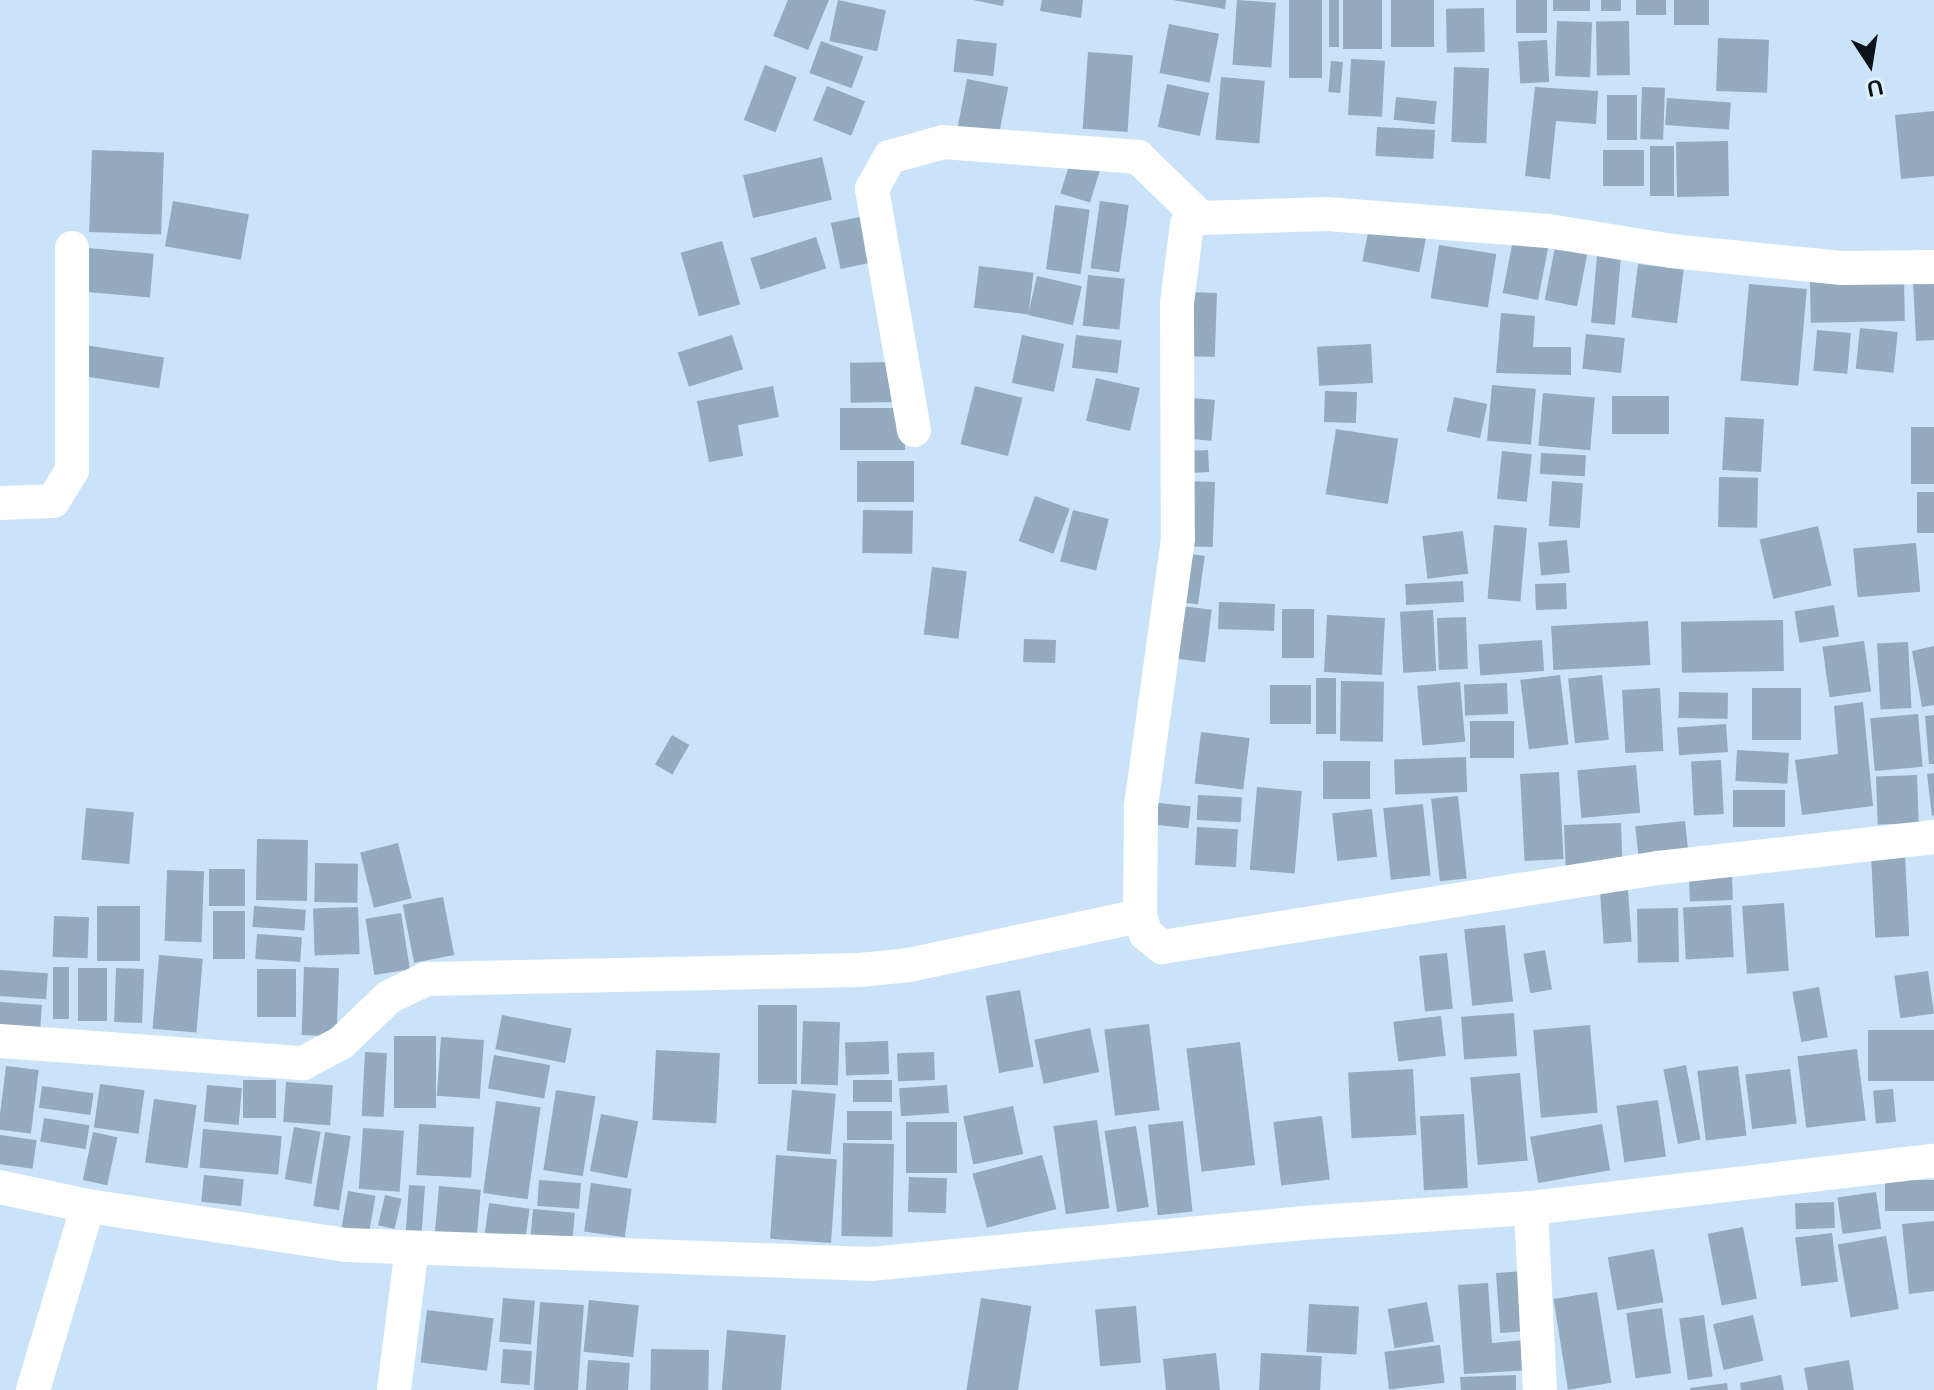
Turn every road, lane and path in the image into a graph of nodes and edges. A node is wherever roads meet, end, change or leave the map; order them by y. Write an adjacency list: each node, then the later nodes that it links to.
1 (1201, 218): 3 (street); 4 (street); 7 (street)
2 (72, 248): 5 (street)
3 (1934, 267)
4 (914, 430)
5 (0, 503)
6 (1934, 837): 7 (street)
7 (1140, 916): 8 (street)
8 (0, 1041)
9 (1934, 1161): 12 (street)
10 (0, 1187): 11 (street)
11 (88, 1206): 13 (street); 14 (street)
12 (1531, 1208): 13 (street); 16 (street)
13 (412, 1248): 15 (street)
14 (33, 1390)
15 (394, 1390)
16 (1540, 1390)

